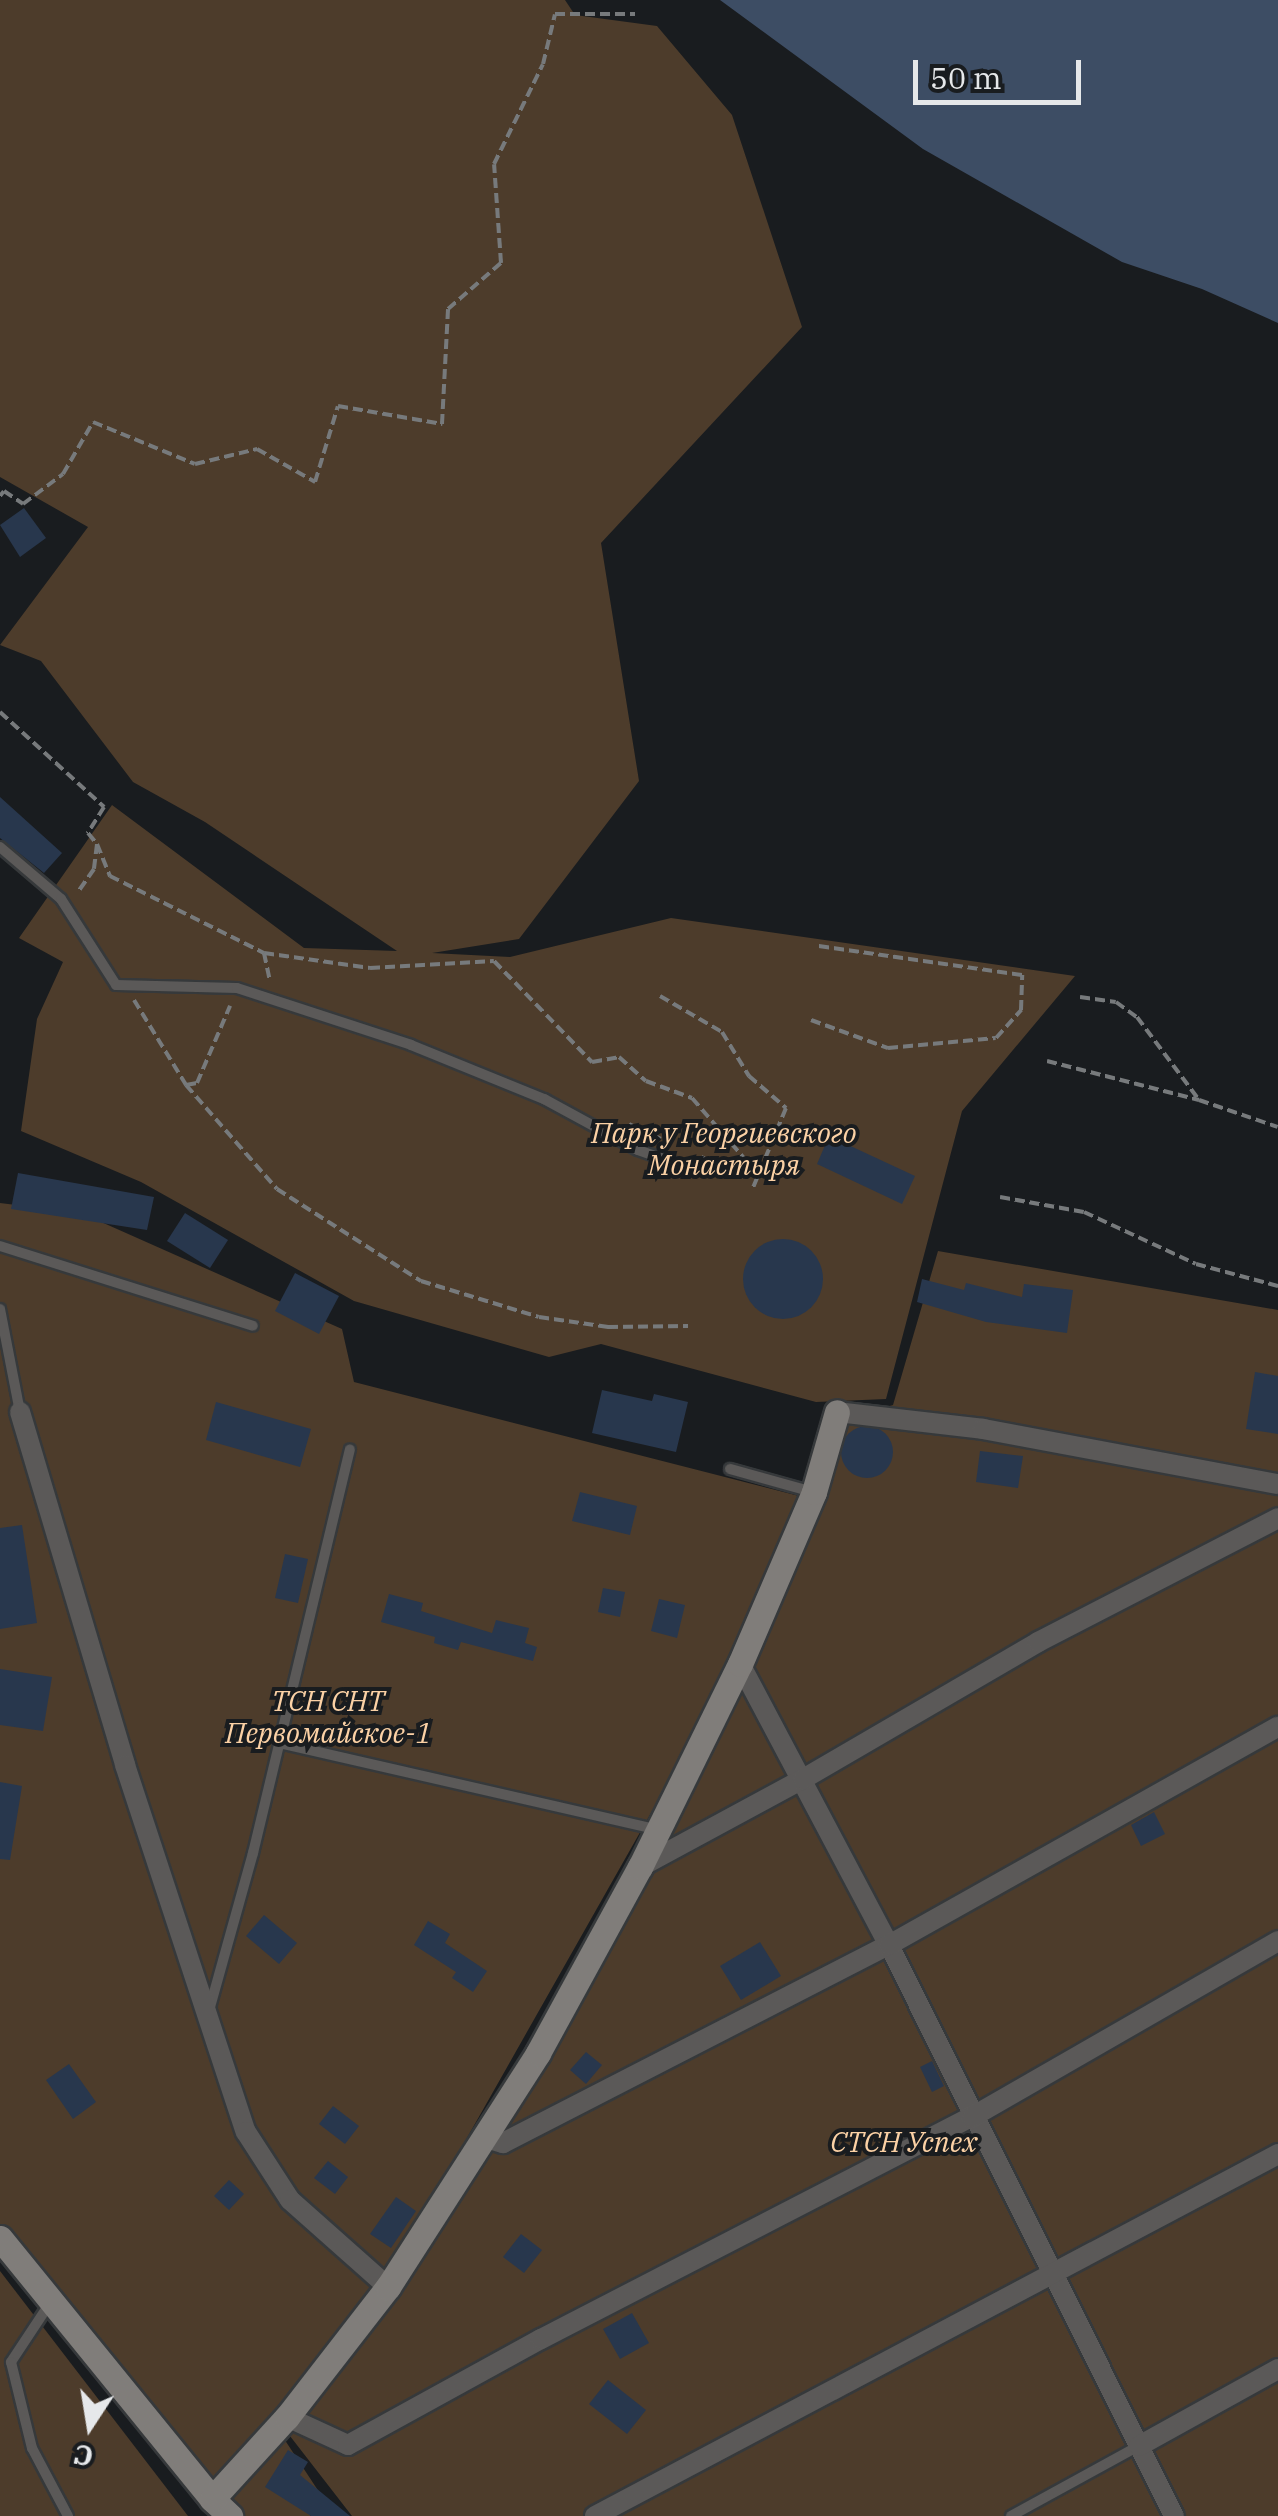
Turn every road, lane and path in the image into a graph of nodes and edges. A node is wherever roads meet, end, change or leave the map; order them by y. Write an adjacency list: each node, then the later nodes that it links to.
1 (635, 14): 2 (path)
2 (0, 496)
3 (0, 712): 4 (path)
4 (97, 844): 6 (path); 8 (path)
5 (0, 847): 6 (lane)
6 (67, 909): 9 (lane)
7 (817, 946): 14 (path)
8 (264, 952): 10 (path); 21 (path)
9 (124, 983): 11 (lane); 16 (path)
10 (271, 986)
11 (237, 988): 16 (path); 22 (lane)
12 (660, 996): 23 (path)
13 (1080, 997): 17 (path)
14 (810, 1020)
15 (1047, 1062): 17 (path)
16 (186, 1085): 29 (path)
17 (1200, 1100): 19 (path)
18 (617, 1119): 20 (path)
19 (1278, 1126)
20 (668, 1142)
21 (686, 1150)
22 (686, 1167)
23 (752, 1190)
24 (1000, 1196): 26 (path)
25 (0, 1246): 28 (lane)
26 (1278, 1286)
27 (0, 1308): 30 (lane)
28 (253, 1326)
29 (688, 1326)
30 (20, 1412): 45 (street)
31 (837, 1412): 34 (street); 35 (main road)
32 (350, 1449): 39 (lane)
33 (730, 1469): 35 (lane)
34 (1278, 1484)
35 (814, 1492): 37 (main road)
36 (1278, 1518): 40 (street)
37 (740, 1664): 40 (street); 41 (main road)
38 (1278, 1727): 44 (street)
39 (279, 1743): 41 (lane); 45 (lane)
40 (803, 1779): 42 (street); 44 (street)
41 (659, 1830): 42 (main road)
42 (640, 1867): 47 (main road)
43 (1278, 1941): 46 (street)
44 (890, 1945): 46 (street); 47 (street)
45 (207, 2017): 51 (street)
46 (972, 2116): 50 (street); 54 (street)
47 (483, 2138): 51 (main road)
48 (1278, 2154): 50 (street)
49 (0, 2238): 52 (main road)
50 (1051, 2274): 55 (street); 58 (street)
51 (388, 2288): 54 (main road)
52 (50, 2303): 56 (main road); 57 (lane)
53 (1278, 2369): 55 (street)
54 (287, 2418): 56 (main road)
55 (1138, 2446): 59 (lane); 60 (street)
56 (221, 2508)
57 (68, 2516)
58 (595, 2516)
59 (1012, 2516)
60 (1174, 2516)

